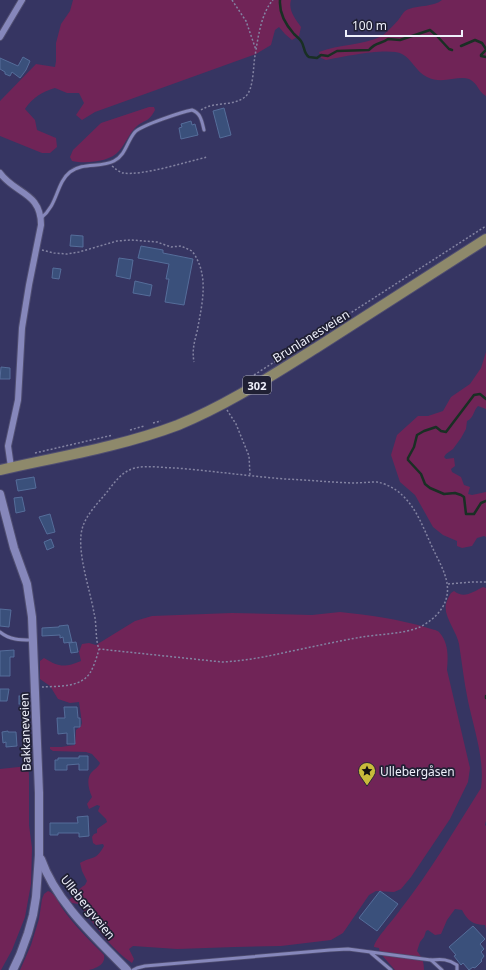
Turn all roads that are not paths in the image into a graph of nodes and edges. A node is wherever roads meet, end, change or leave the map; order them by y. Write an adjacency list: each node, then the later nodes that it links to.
1 (22, 0): 2 (street)
2 (0, 37)
3 (204, 130): 5 (lane)
4 (0, 173): 5 (street)
5 (41, 218): 7 (street)
6 (486, 239): 7 (main road, Brunlanesveien / 302)
7 (11, 467): 8 (main road, Brunlanesveien / 302)
8 (0, 470)
9 (0, 498): 11 (street, Bakkaneveien)
10 (0, 632): 11 (lane)
11 (32, 640): 12 (street, Bakkaneveien)
12 (39, 855): 15 (street, Bakkaneveien); 16 (street, Ullebergveien)
13 (370, 952): 14 (lane); 17 (lane); 18 (lane)
14 (431, 960): 19 (lane); 20 (lane)
15 (13, 970)
16 (126, 970)
17 (133, 970)
18 (391, 970)
19 (442, 970)
20 (457, 970)

